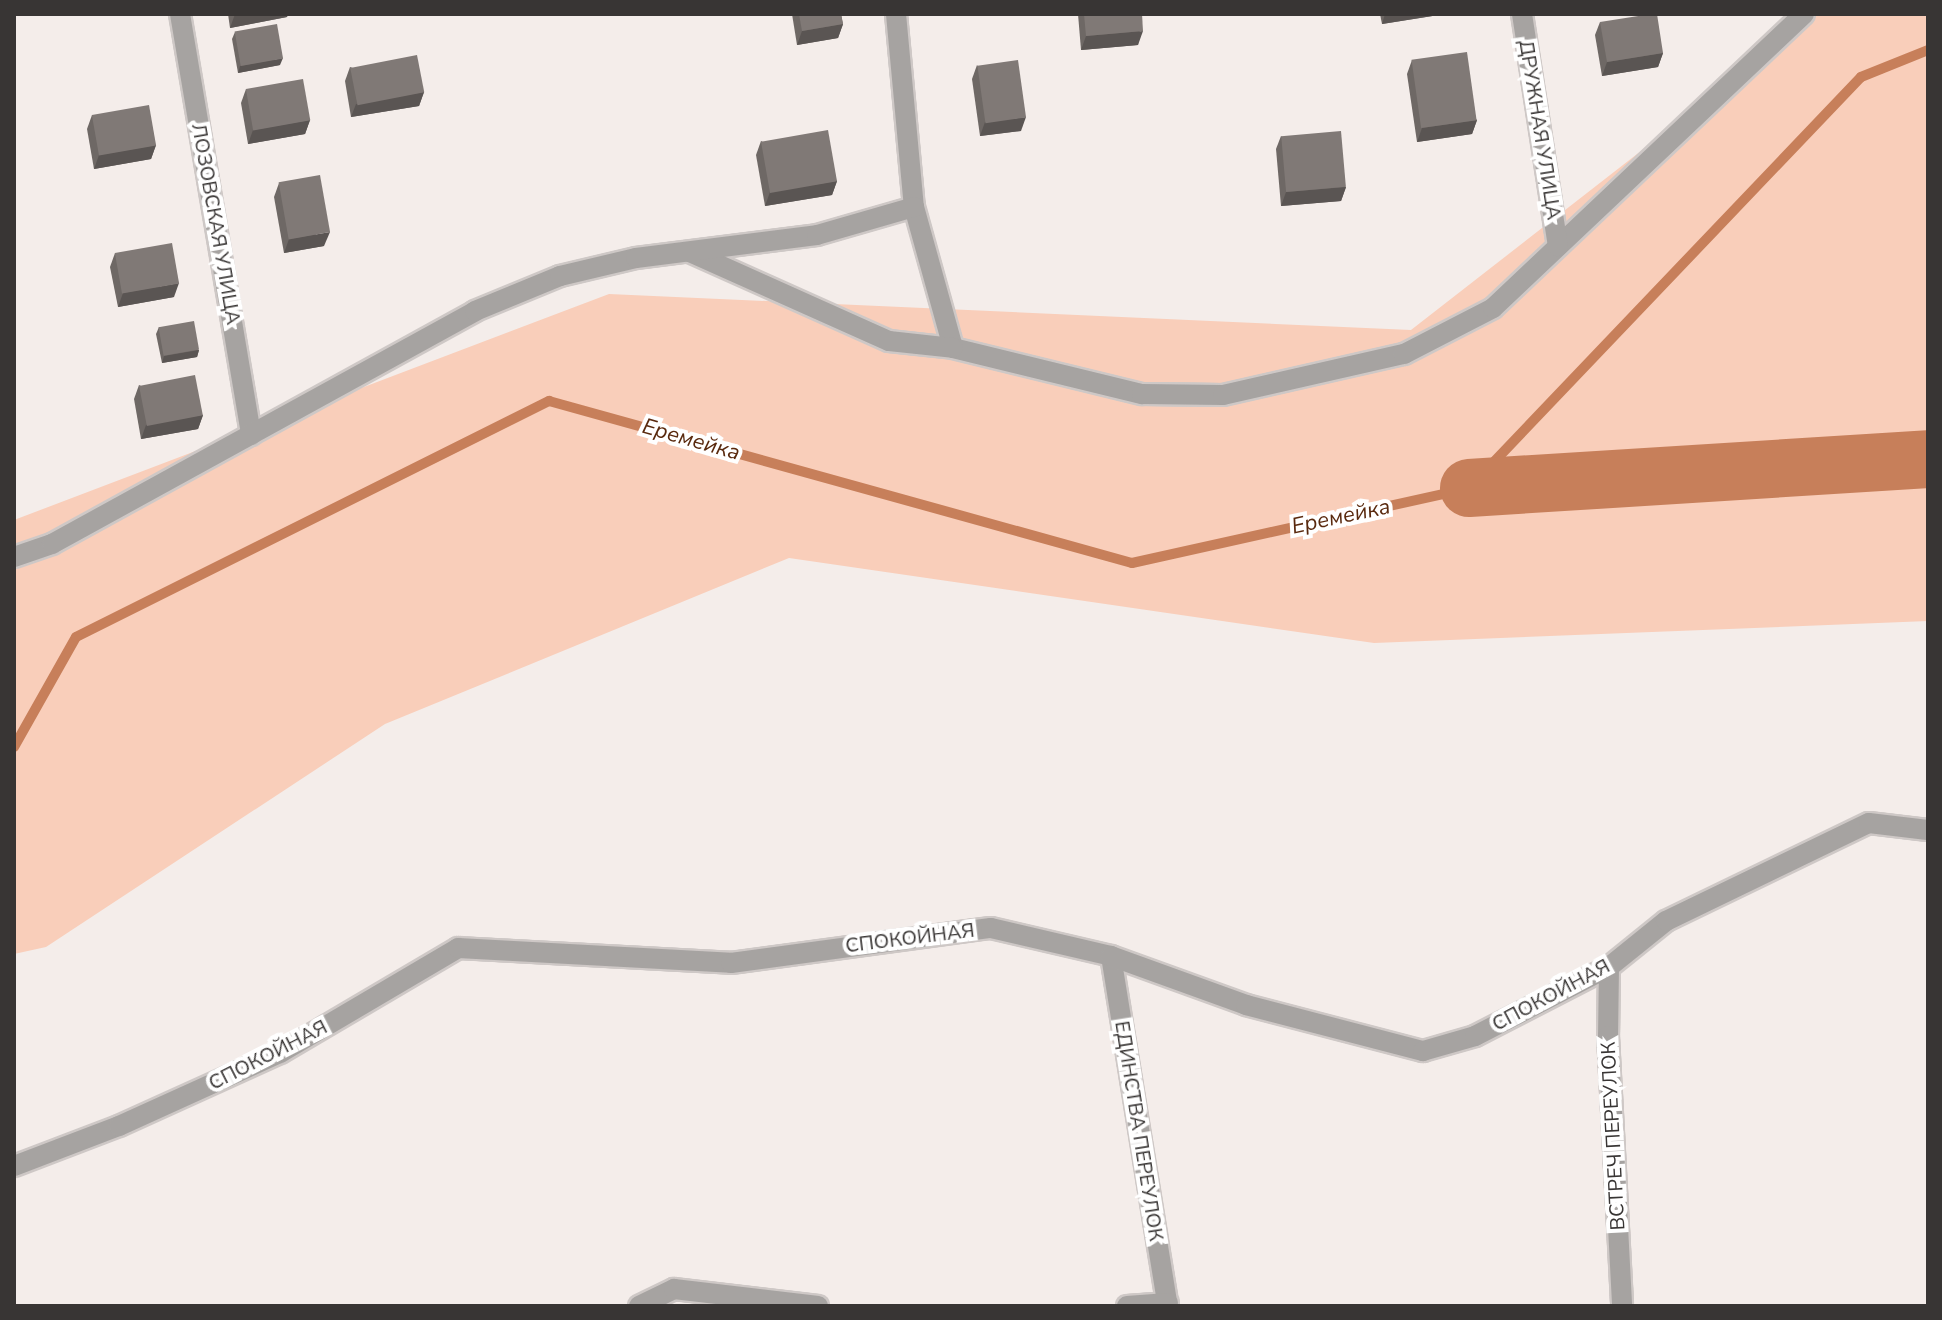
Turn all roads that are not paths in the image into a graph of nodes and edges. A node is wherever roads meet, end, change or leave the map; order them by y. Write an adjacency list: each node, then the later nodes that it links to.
1 (180, 14): 9 (street, ЛОЗОВСКАЯ УЛИЦА)
2 (896, 14): 5 (street)
3 (1522, 14): 6 (street, ДРУЖНАЯ УЛИЦА)
4 (1804, 14): 6 (street)
5 (914, 207): 7 (street); 8 (street)
6 (1558, 246): 8 (street)
7 (690, 252): 8 (street); 9 (street)
8 (953, 348)
9 (251, 435): 10 (street)
10 (14, 557)
11 (1928, 830): 13 (street, СПОКОЙНАЯ)
12 (1111, 956): 13 (street, СПОКОЙНАЯ); 14 (street, СПОКОЙНАЯ); 16 (street, ЕДИНСТВА ПЕРЕУЛОК)
13 (1609, 967): 20 (street, ВСТРЕЧ ПЕРЕУЛОК)
14 (14, 1166)
15 (676, 1297): 17 (street); 18 (street)
16 (1168, 1304): 19 (street)
17 (639, 1306)
18 (818, 1306)
19 (1127, 1306)
20 (1622, 1306)

